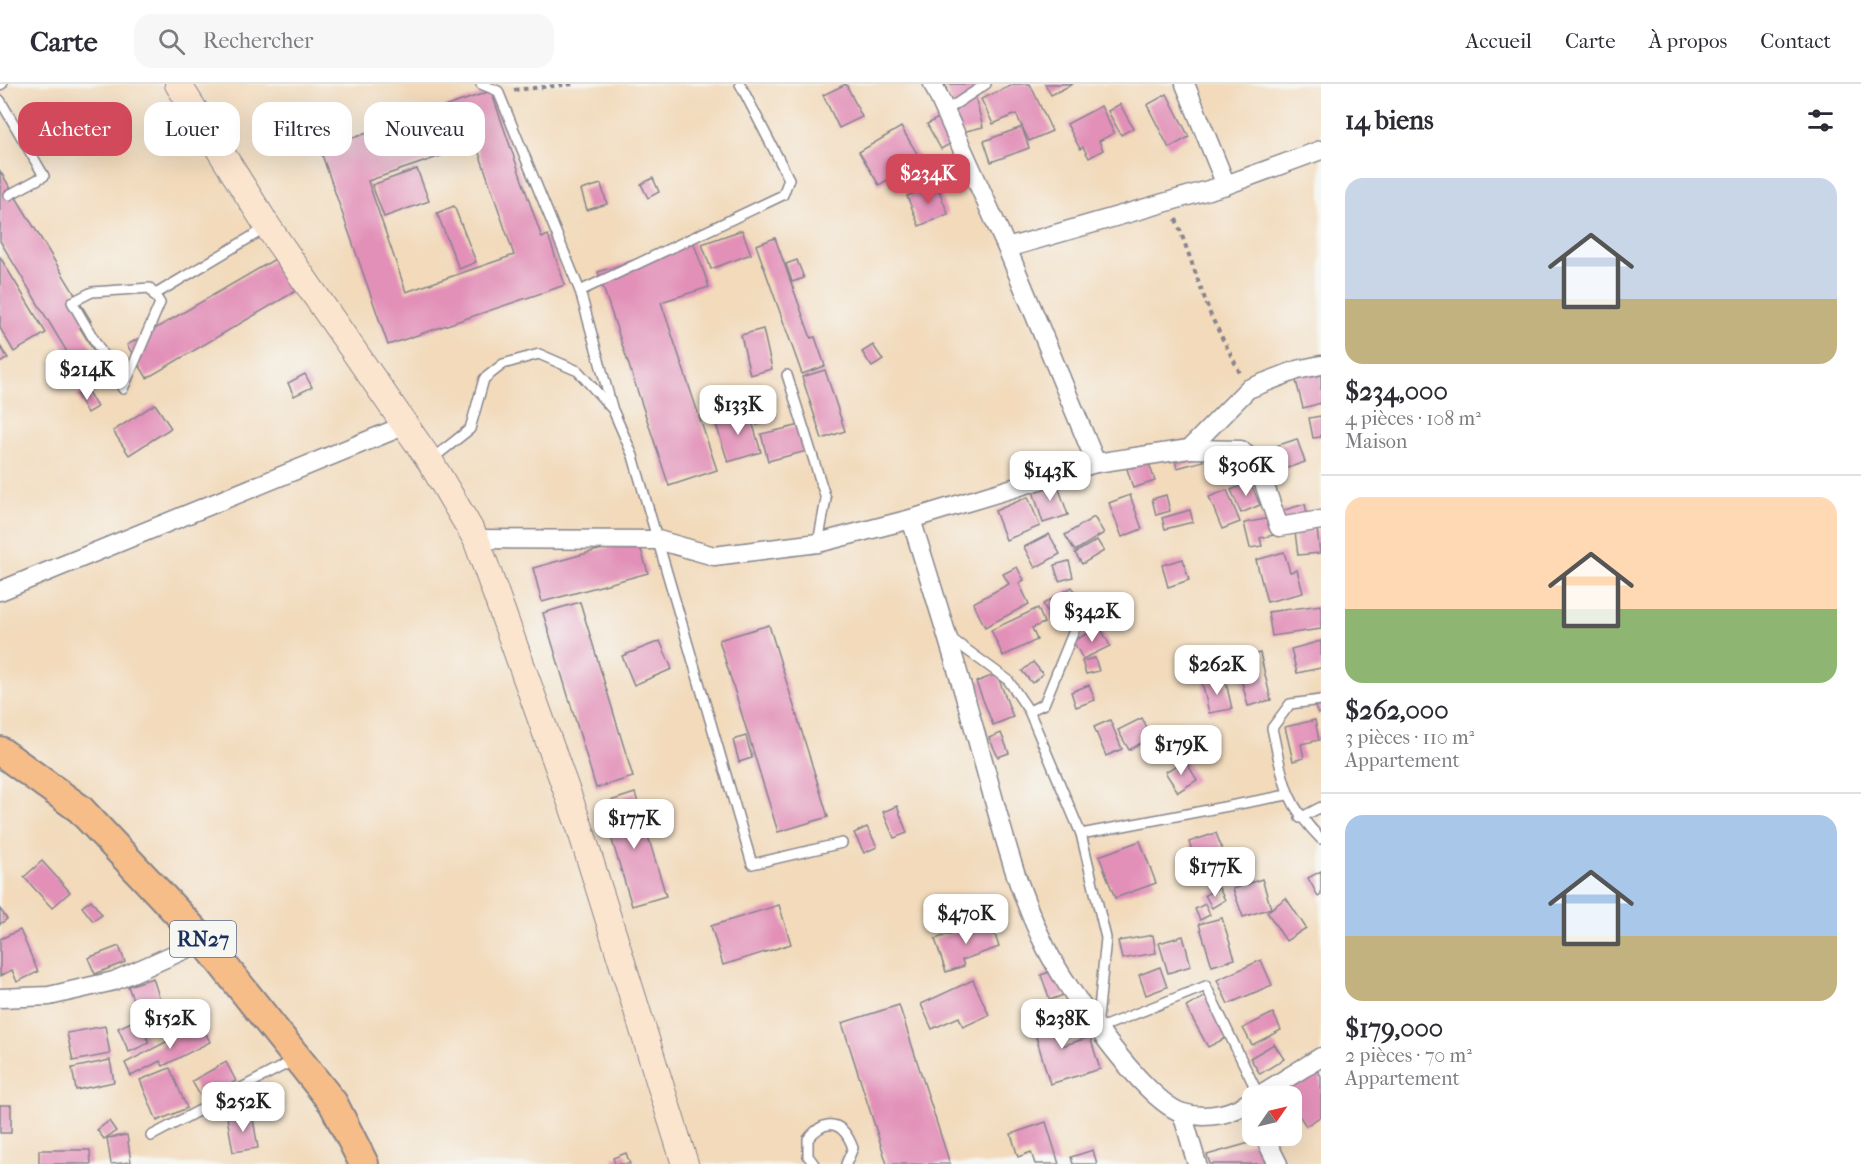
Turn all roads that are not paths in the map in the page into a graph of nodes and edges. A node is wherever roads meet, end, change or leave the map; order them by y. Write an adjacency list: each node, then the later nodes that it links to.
1 (178, 84): 12 (main road)
2 (481, 84): 14 (lane)
3 (740, 84): 14 (lane)
4 (933, 84): 8 (street)
5 (986, 84): 8 (lane)
6 (1185, 84): 10 (street)
7 (0, 100): 11 (lane)
8 (945, 111): 13 (street)
9 (1321, 150): 10 (street)
10 (1226, 185): 13 (street)
11 (9, 195)
12 (268, 227): 15 (lane); 19 (main road)
13 (1006, 248): 22 (street)
14 (580, 291): 18 (lane)
15 (154, 295): 15 (lane)
16 (1321, 365): 20 (street)
17 (787, 375): 27 (lane)
18 (613, 410): 21 (lane); 26 (lane)
19 (406, 424): 21 (main road); 28 (street)
20 (1189, 449): 22 (street); 24 (street)
21 (430, 461): 25 (main road)
22 (1096, 463): 23 (street)
23 (910, 519): 27 (street); 30 (street)
24 (1321, 520)
25 (476, 539): 26 (street); 52 (main road)
26 (658, 540): 27 (street); 39 (lane)
27 (818, 543)
28 (0, 591)
29 (1093, 615): 32 (lane)
30 (949, 636): 32 (lane); 42 (street)
31 (1321, 700): 34 (lane)
32 (1029, 711): 37 (lane)
33 (0, 751): 40 (main road, RN27)
34 (1287, 795): 36 (lane); 37 (lane)
35 (1321, 807): 36 (lane)
36 (1300, 818): 38 (lane)
37 (1081, 834): 42 (lane)
38 (1321, 839)
39 (842, 843)
40 (204, 941): 41 (street); 44 (main road, RN27)
41 (0, 998)
42 (1097, 1029): 45 (lane); 48 (street)
43 (1321, 1057): 46 (street)
44 (298, 1058): 49 (lane); 51 (main road, RN27)
45 (1247, 1086)
46 (1278, 1086)
47 (1242, 1107): 48 (street)
48 (1182, 1113): 55 (street)
49 (151, 1136)
50 (1269, 1146): 56 (street)
51 (364, 1164)
52 (685, 1164)
53 (814, 1164): 54 (lane)
54 (846, 1164)
55 (1197, 1164)
56 (1278, 1164)

